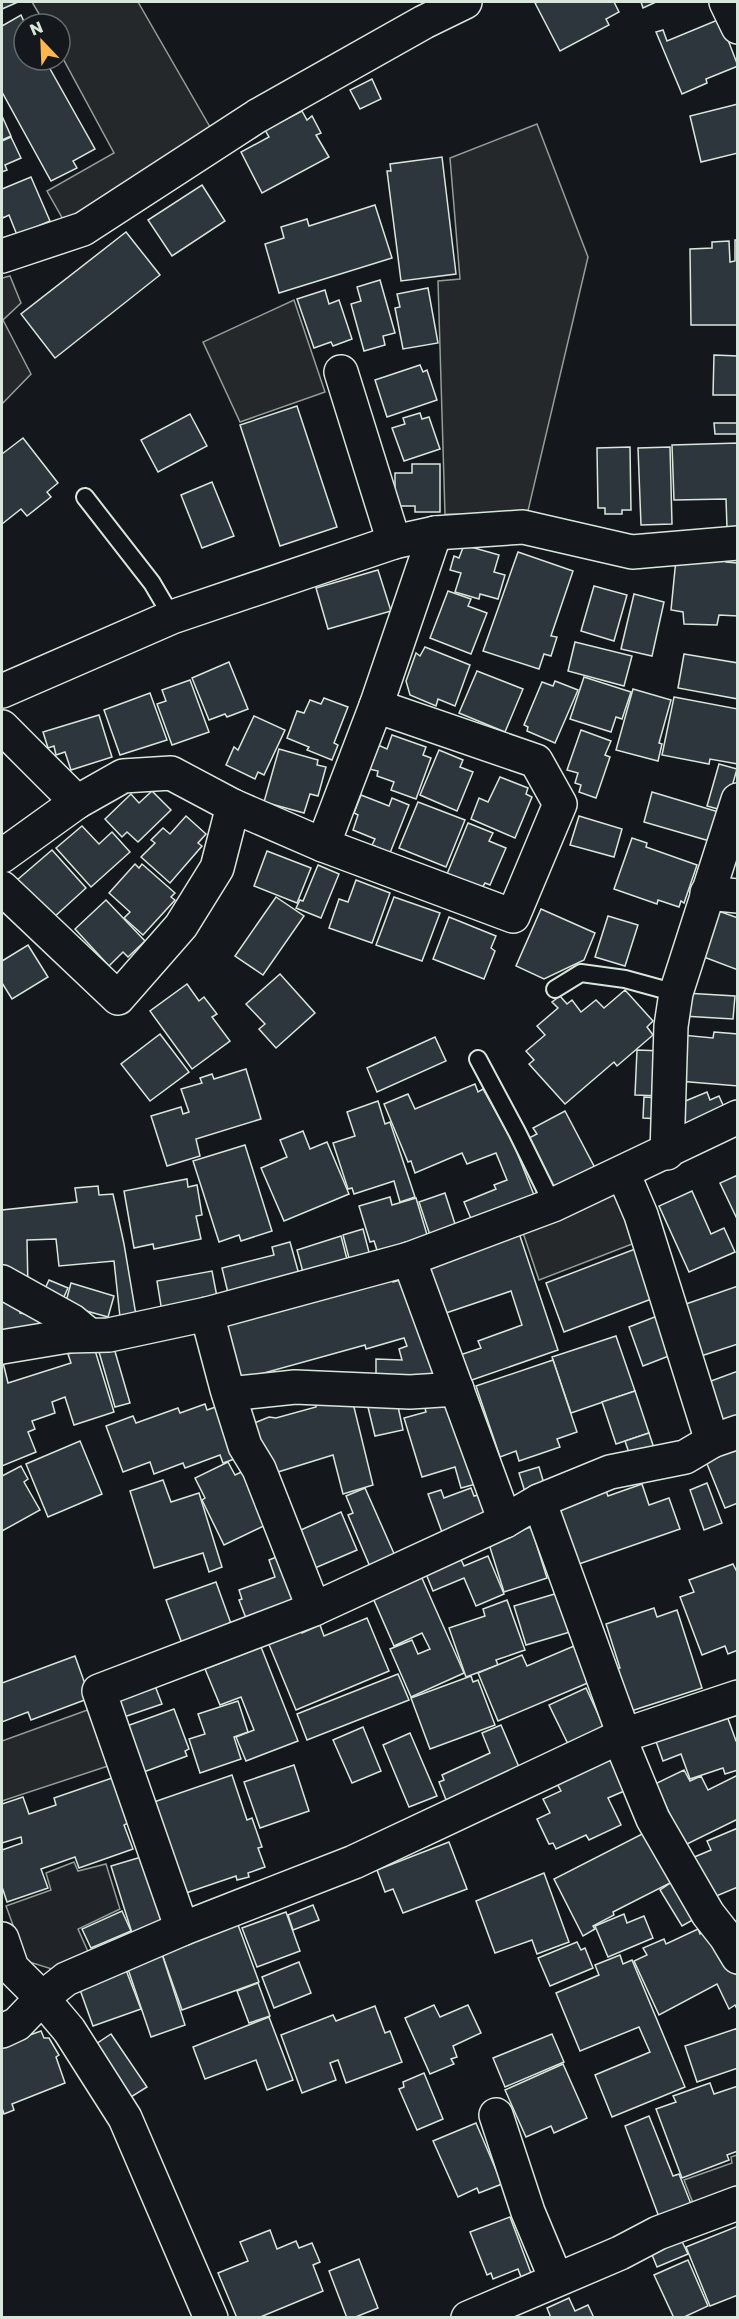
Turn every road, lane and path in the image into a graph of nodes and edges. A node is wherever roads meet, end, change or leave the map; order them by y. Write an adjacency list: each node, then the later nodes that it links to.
1 (465, 2): 4 (street)
2 (726, 2): 3 (street)
3 (738, 27)
4 (2, 256)
5 (341, 372): 8 (street)
6 (85, 497): 10 (lane)
7 (435, 533): 8 (street); 9 (street); 12 (street)
8 (394, 542): 10 (street)
9 (738, 543)
10 (172, 617): 11 (street)
11 (2, 691)
12 (376, 706): 17 (street); 17 (street)
13 (2, 727): 15 (street)
14 (738, 800): 20 (street)
15 (77, 802): 16 (street); 18 (street)
16 (233, 806): 17 (street); 19 (street)
17 (323, 845)
18 (2, 856)
19 (2, 888)
20 (722, 894): 22 (street)
21 (555, 990): 22 (lane)
22 (676, 993): 25 (street)
23 (478, 1059): 27 (lane)
24 (738, 1118): 25 (street)
25 (667, 1153): 26 (street)
26 (623, 1173): 27 (street); 35 (street)
27 (553, 1205): 28 (street)
28 (409, 1259): 30 (street); 33 (street)
29 (2, 1282): 31 (street)
30 (207, 1314): 31 (street); 34 (street)
31 (89, 1335): 32 (street)
32 (2, 1347)
33 (457, 1389): 34 (street); 37 (street)
34 (229, 1394): 38 (street)
35 (725, 1437): 36 (street)
36 (540, 1501): 37 (street); 40 (street)
37 (505, 1521): 38 (street)
38 (314, 1609): 41 (street)
39 (738, 1697): 40 (street)
40 (624, 1735): 41 (street); 43 (street)
41 (182, 1929): 44 (street)
42 (2, 1939): 44 (street)
43 (738, 1957)
44 (42, 1998): 45 (street); 49 (street)
45 (2, 2031)
46 (496, 2115): 48 (street)
47 (738, 2204): 48 (street)
48 (556, 2280): 50 (street)
49 (211, 2318)
50 (468, 2318)

